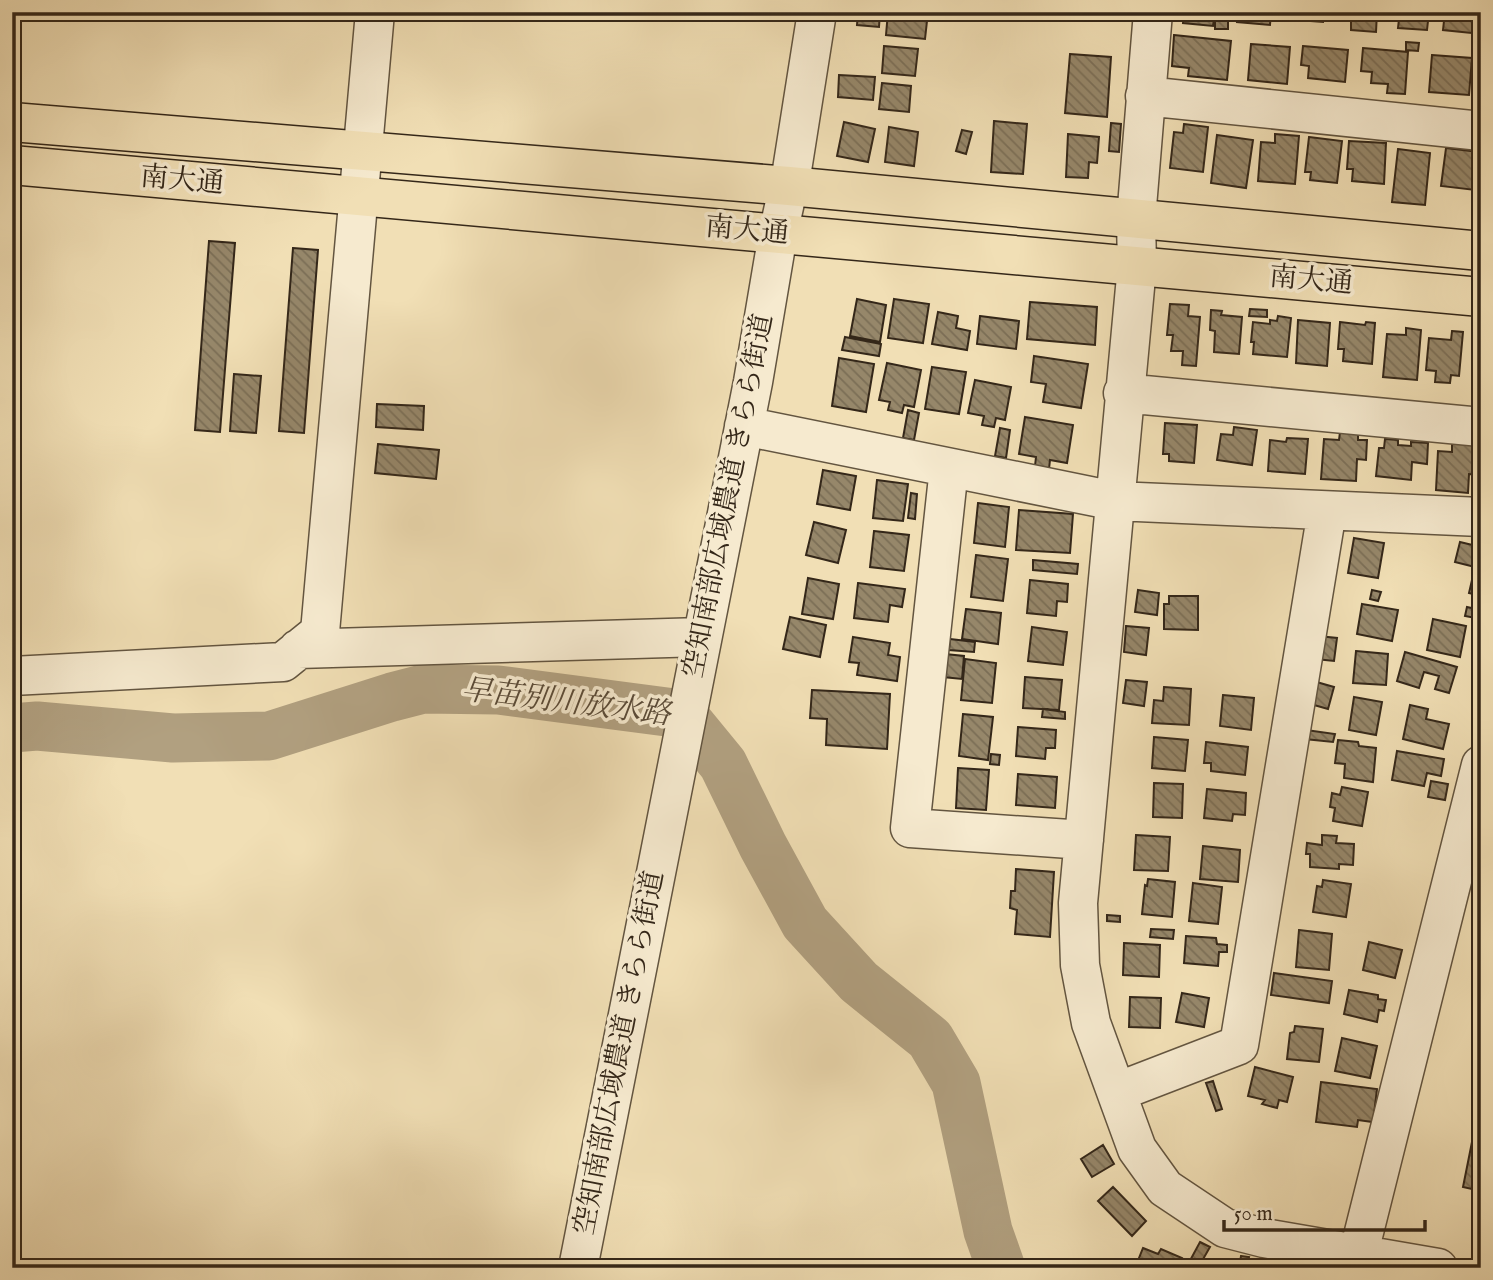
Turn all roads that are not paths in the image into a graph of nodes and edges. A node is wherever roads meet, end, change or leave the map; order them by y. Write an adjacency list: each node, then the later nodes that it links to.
1 (375, 12): 7 (street)
2 (817, 12): 9 (street, 空知南部広域農道 きらら街道)
3 (1153, 12): 4 (street)
4 (1145, 96): 6 (street); 11 (street)
5 (12, 122): 7 (main road, 南大通)
6 (1481, 131)
7 (362, 151): 9 (main road, 南大通); 10 (street)
8 (12, 165): 10 (main road, 南大通)
9 (789, 186): 11 (main road, 南大通); 12 (street, 空知南部広域農道 きらら街道)
10 (358, 196): 12 (main road, 南大通); 24 (street)
11 (1136, 219): 13 (main road, 南大通); 14 (street)
12 (778, 234): 14 (main road, 南大通); 17 (street, 空知南部広域農道 きらら街道)
13 (1481, 251)
14 (1137, 266): 15 (main road, 南大通); 16 (street)
15 (1481, 296)
16 (1124, 393): 18 (street); 20 (street)
17 (744, 426): 19 (street); 23 (street, 空知南部広域農道 きらら街道)
18 (1481, 426)
19 (949, 468): 20 (street); 27 (street)
20 (1115, 501): 21 (street); 27 (street)
21 (1327, 511): 22 (street); 28 (street)
22 (1481, 517)
23 (702, 637): 24 (street); 30 (street, 空知南部広域農道 きらら街道)
24 (298, 649): 25 (street)
25 (12, 676)
26 (1481, 765): 29 (street)
27 (1084, 840): 28 (street)
28 (1117, 1092): 29 (street)
29 (1356, 1261): 31 (street)
30 (578, 1268)
31 (1438, 1268)

